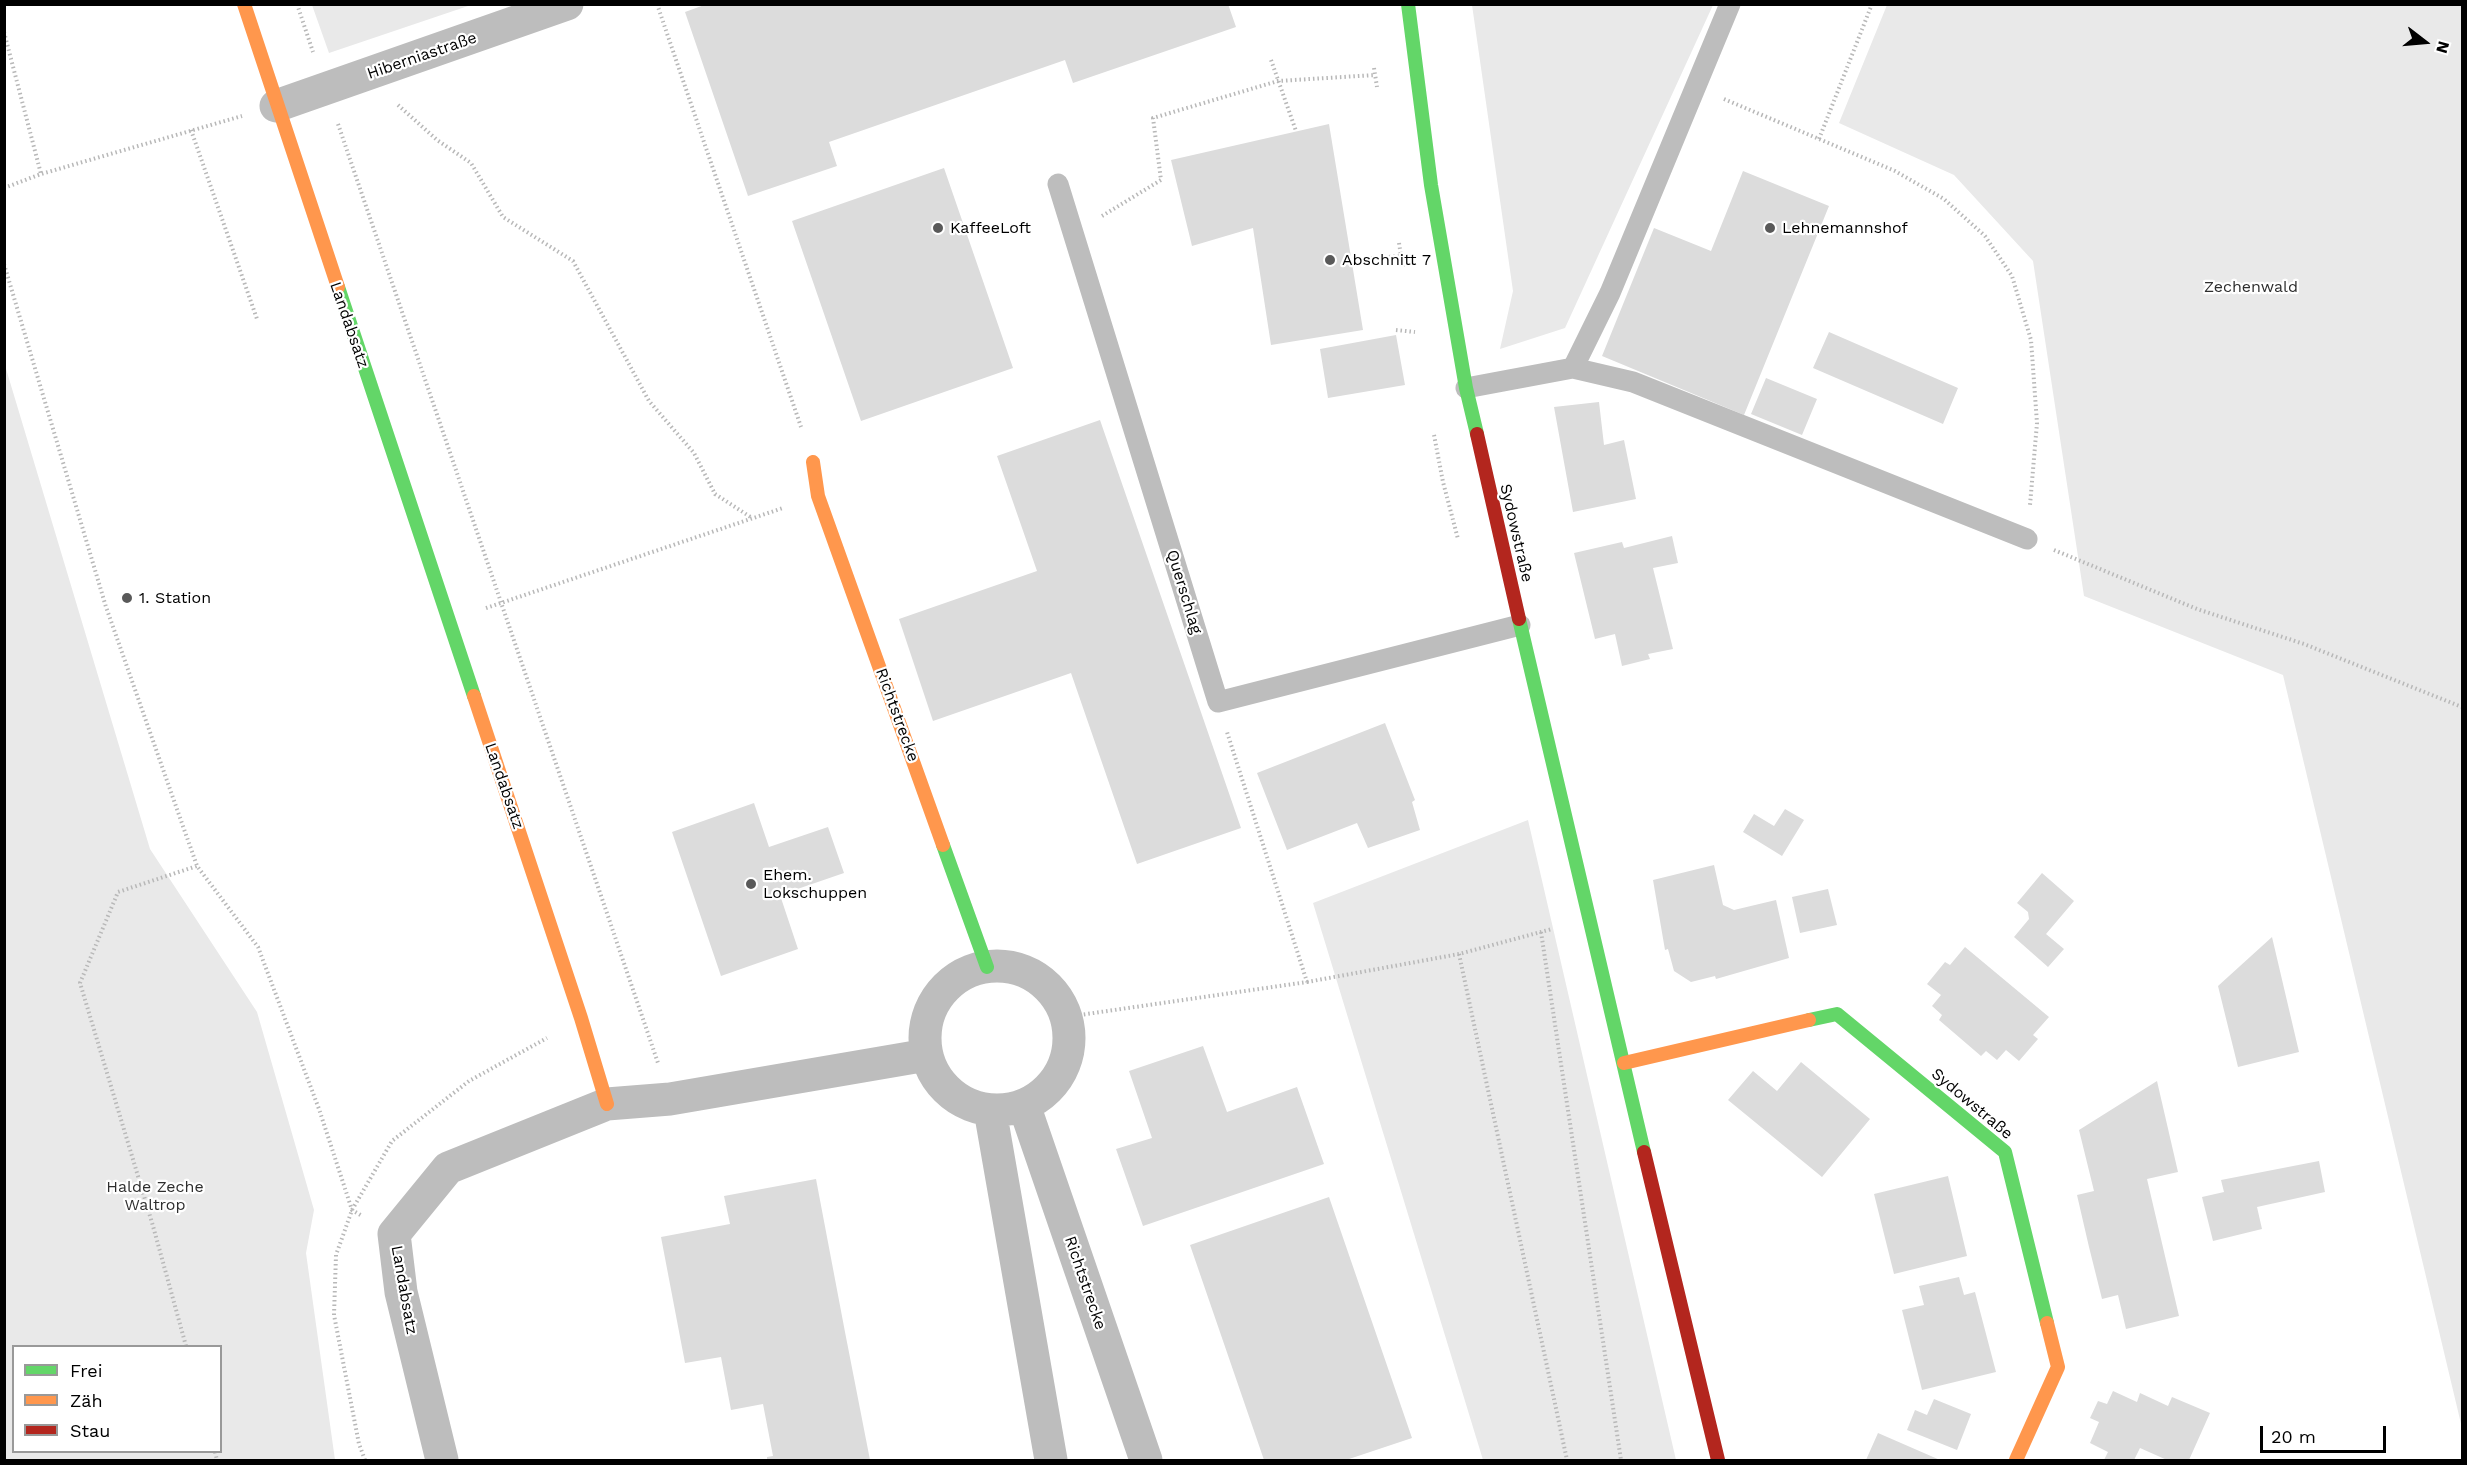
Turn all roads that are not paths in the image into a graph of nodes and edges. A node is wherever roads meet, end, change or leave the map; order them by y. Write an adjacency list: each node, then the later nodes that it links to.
1 (244, 4): 5 (street, Landabsatz)
2 (567, 4): 5 (street, Hiberniastraße)
3 (1408, 4): 8 (street, Sydowstraße)
4 (1730, 4): 7 (lane)
5 (276, 106): 15 (street, Landabsatz)
6 (1058, 184): 11 (lane, Querschlag)
7 (1573, 368): 8 (lane); 10 (lane)
8 (1466, 388): 11 (street, Sydowstraße)
9 (813, 462): 12 (street, Richtstrecke)
10 (2026, 539)
11 (1520, 625): 14 (street, Sydowstraße)
12 (987, 967): 13 (street); 16 (street)
13 (927, 1055): 15 (street); 17 (street)
14 (1624, 1064): 21 (street, Sydowstraße); 22 (street, Sydowstraße)
15 (607, 1104): 18 (street, Landabsatz)
16 (1024, 1105): 17 (street); 20 (street, Richtstrecke)
17 (990, 1110): 19 (street)
18 (442, 1461)
19 (1051, 1461)
20 (1146, 1461)
21 (1718, 1461)
22 (2016, 1461)

